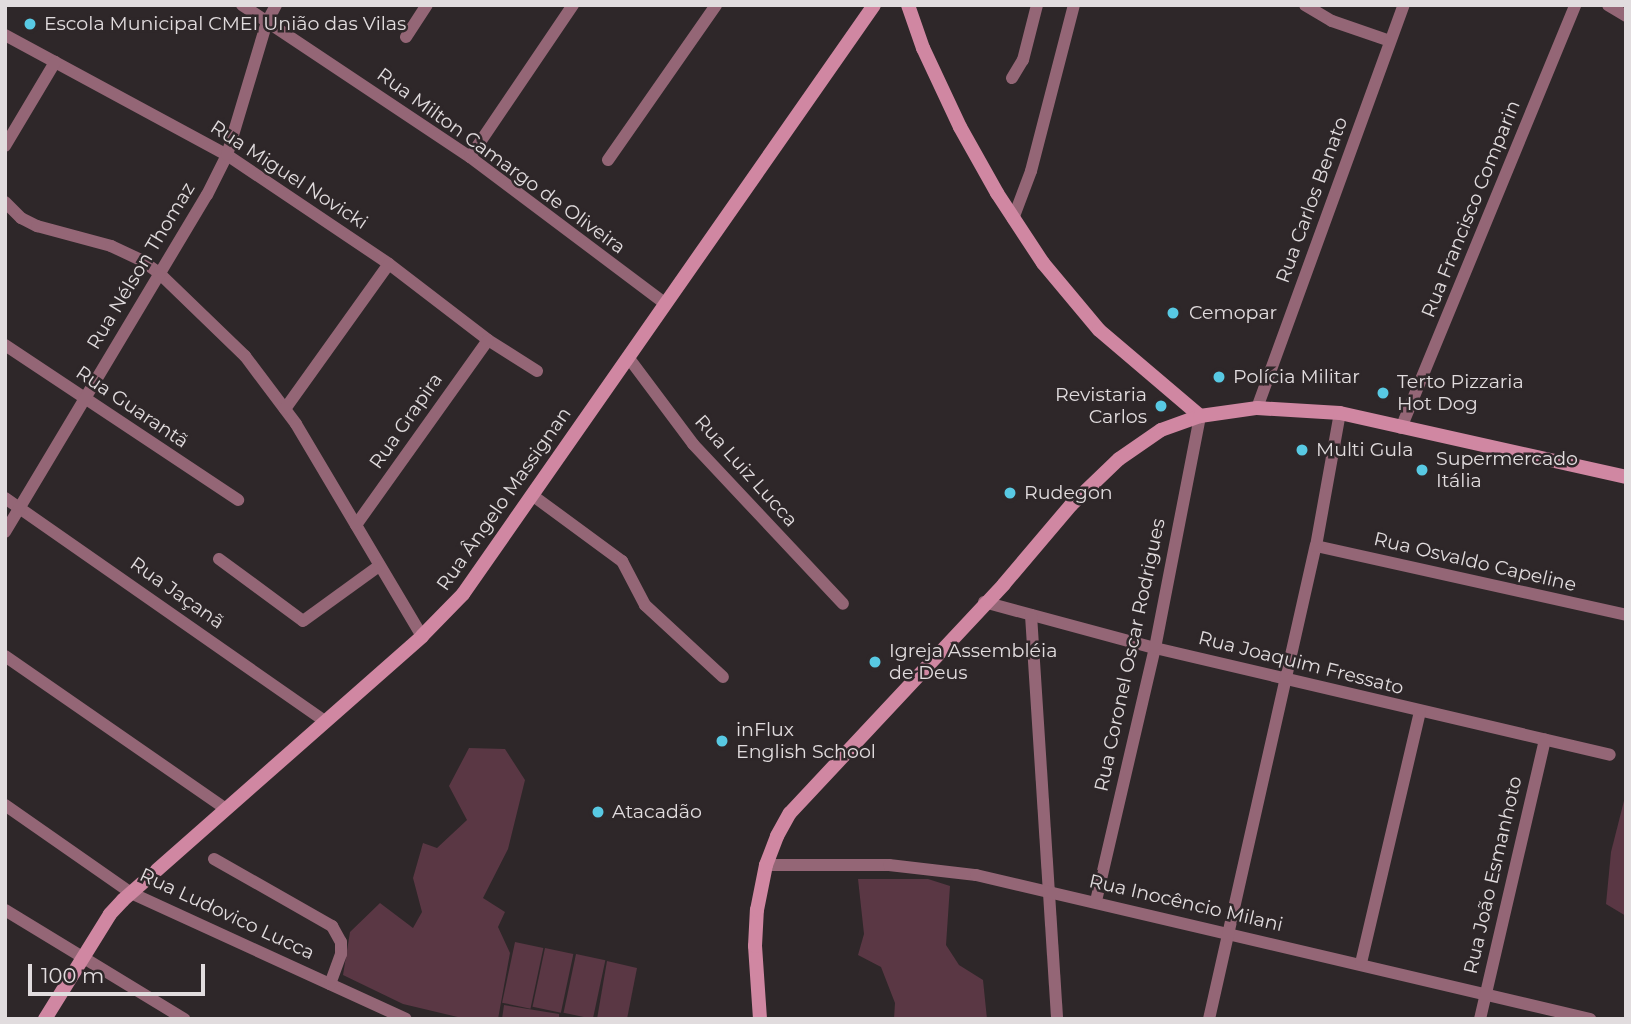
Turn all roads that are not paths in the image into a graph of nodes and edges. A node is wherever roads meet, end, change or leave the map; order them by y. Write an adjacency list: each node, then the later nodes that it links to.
1 (242, 5): 17 (street, Rua Milton Camargo de Oliveira)
2 (276, 5): 17 (street, Rua Nélson Thomaz)
3 (427, 5): 19 (street)
4 (573, 5): 25 (street)
5 (716, 5): 26 (street)
6 (874, 5): 31 (street, Rua Ângelo Massignan)
7 (908, 5): 28 (street)
8 (1037, 5): 22 (street)
9 (1074, 5): 28 (street)
10 (1305, 5): 16 (street)
11 (1332, 5): 16 (street)
12 (1404, 5): 20 (street, Rua Carlos Benato)
13 (1575, 5): 41 (street, Rua Francisco Comparin)
14 (1608, 5): 15 (street)
15 (1626, 16)
16 (1327, 18): 20 (street)
17 (267, 22): 24 (street, Rua Nélson Thomaz); 25 (street, Rua Milton Camargo de Oliveira)
18 (5, 36): 21 (street, Rua Miguel Novicki)
19 (406, 37)
20 (1390, 41): 37 (street, Rua Carlos Benato)
21 (55, 62): 23 (street); 24 (street, Rua Miguel Novicki)
22 (1012, 78)
23 (5, 146)
24 (227, 155): 29 (street, Rua Miguel Novicki); 30 (street, Rua Nélson Thomaz)
25 (470, 157): 31 (street, Rua Milton Camargo de Oliveira)
26 (608, 160)
27 (5, 202): 30 (street)
28 (1013, 219): 40 (street)
29 (389, 264): 32 (street, Rua Miguel Novicki); 38 (street)
30 (159, 273): 36 (street, Rua Nélson Thomaz); 38 (street)
31 (666, 304): 34 (street, Rua Ângelo Massignan)
32 (488, 340): 35 (street, Rua Miguel Novicki); 47 (street, Rua Grapira)
33 (5, 345): 36 (street, Rua Guarantã)
34 (628, 358): 43 (street, Rua Ângelo Massignan); 53 (street, Rua Luiz Lucca)
35 (537, 371)
36 (84, 398): 45 (street, Rua Guarantã); 46 (street, Rua Nélson Thomaz)
37 (1257, 408): 39 (street); 40 (street)
38 (285, 410): 47 (street)
39 (1340, 413): 41 (street); 49 (street)
40 (1200, 416): 52 (street); 57 (street, Rua Coronel Oscar Rodrigues)
41 (1401, 428): 42 (street)
42 (1626, 477)
43 (532, 495): 56 (street, Rua Ângelo Massignan); 59 (street)
44 (5, 498): 46 (street, Rua Jaçanã)
45 (238, 500)
46 (19, 507): 48 (street, Rua Nélson Thomaz); 62 (street, Rua Jaçanã)
47 (356, 525): 51 (street)
48 (5, 532)
49 (1315, 546): 55 (street, Rua Osvaldo Capeline); 60 (street)
50 (219, 559): 51 (street)
51 (380, 566): 56 (street)
52 (984, 602): 54 (street, Rua Joaquim Fressato); 68 (street)
53 (843, 604)
54 (1031, 615): 57 (street, Rua Joaquim Fressato); 69 (street)
55 (1626, 615)
56 (422, 636): 62 (street, Rua Ângelo Massignan)
57 (1155, 648): 60 (street, Rua Joaquim Fressato); 71 (street, Rua Coronel Oscar Rodrigues)
58 (5, 656): 66 (street)
59 (723, 677)
60 (1286, 678): 61 (street, Rua Joaquim Fressato); 73 (street)
61 (1420, 712): 63 (street, Rua Joaquim Fressato); 75 (street)
62 (326, 721): 66 (street, Rua Ângelo Massignan)
63 (1545, 739): 64 (street, Rua Joaquim Fressato); 77 (street, Rua João Esmanhoto)
64 (1610, 755)
65 (5, 805): 70 (street, Rua Ludovico Lucca)
66 (226, 809): 70 (street, Rua Ângelo Massignan)
67 (214, 859): 76 (street)
68 (766, 865): 69 (street, Rua Inocêncio Milani); 81 (street)
69 (1048, 890): 71 (street, Rua Inocêncio Milani); 82 (street)
70 (131, 892): 74 (street, Rua Ângelo Massignan); 76 (street, Rua Ludovico Lucca)
71 (1096, 901): 73 (street, Rua Inocêncio Milani)
72 (5, 910): 74 (street)
73 (1228, 933): 75 (street, Rua Inocêncio Milani); 83 (street)
74 (83, 958): 78 (street, Rua Ângelo Massignan); 79 (street)
75 (1361, 963): 77 (street, Rua Inocêncio Milani)
76 (330, 984): 80 (street, Rua Ludovico Lucca)
77 (1486, 993): 84 (street, Rua João Esmanhoto); 85 (street, Rua Inocêncio Milani)
78 (45, 1019)
79 (184, 1019)
80 (406, 1019)
81 (760, 1019)
82 (1057, 1019)
83 (1209, 1019)
84 (1480, 1019)
85 (1590, 1019)

